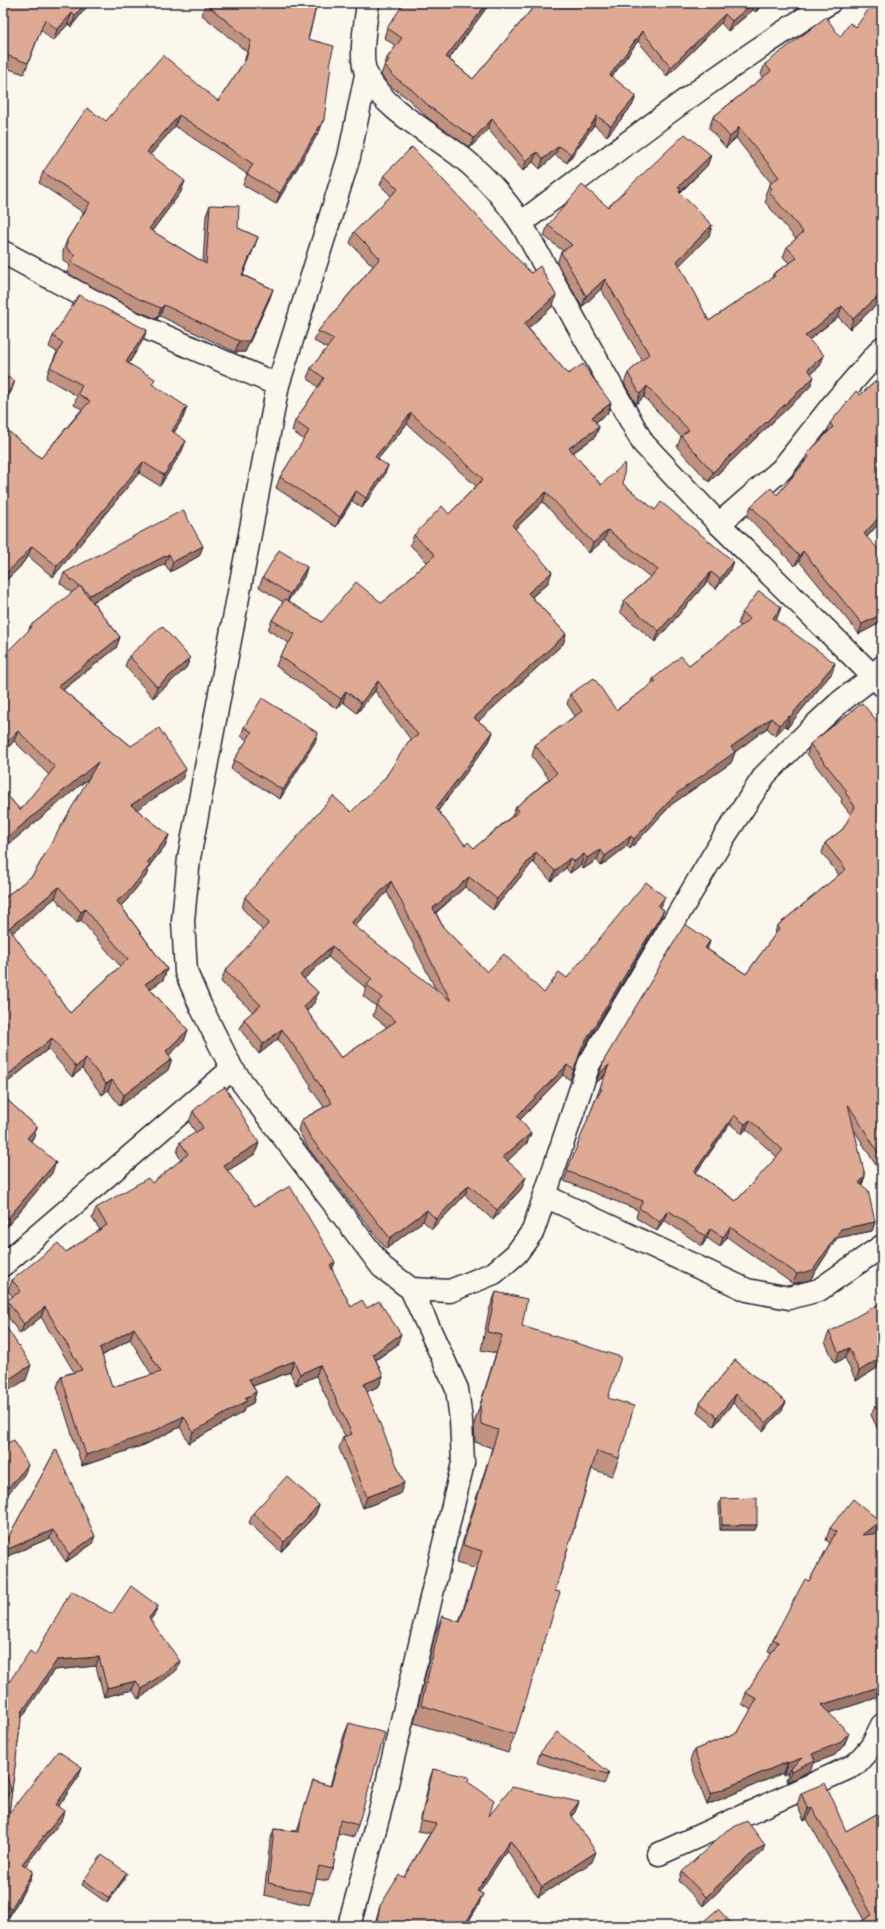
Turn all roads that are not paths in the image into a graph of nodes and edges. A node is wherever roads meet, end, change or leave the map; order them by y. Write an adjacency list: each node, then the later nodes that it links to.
1 (368, 3): 3 (street)
2 (828, 3): 4 (street)
3 (366, 74): 4 (street); 7 (street)
4 (521, 223): 8 (street)
5 (3, 252): 7 (street)
6 (882, 348): 8 (street)
7 (278, 385): 10 (street)
8 (719, 524): 9 (street)
9 (879, 676): 11 (street)
10 (232, 1069): 13 (street); 14 (street)
11 (545, 1196): 12 (street); 14 (street)
12 (882, 1246)
13 (3, 1265)
14 (411, 1290): 17 (street)
15 (882, 1725): 16 (street)
16 (659, 1854)
17 (349, 1926)

